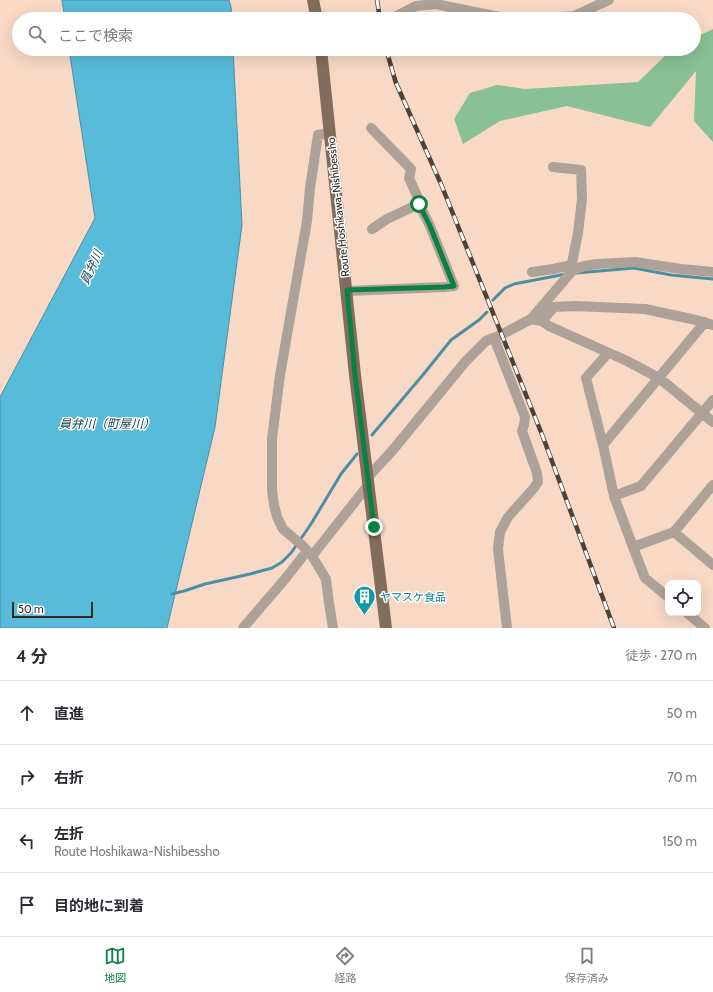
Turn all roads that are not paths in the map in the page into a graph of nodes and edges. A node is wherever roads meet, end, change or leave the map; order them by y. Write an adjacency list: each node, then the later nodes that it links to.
1 (313, 0): 3 (main road)
2 (609, 0): 6 (street)
3 (316, 12)
4 (404, 12): 5 (street)
5 (475, 12)
6 (583, 12)
7 (322, 56): 9 (main road, Route Hoshikawa-Nishibessho)
8 (371, 128): 11 (street)
9 (330, 133): 16 (main road, Route Hoshikawa-Nishibessho); 32 (street)
10 (552, 166): 13 (street)
11 (419, 204): 12 (street); 16 (street)
12 (372, 229)
13 (574, 268): 14 (street); 15 (street); 17 (street)
14 (532, 272)
15 (713, 272)
16 (347, 290): 27 (main road, Route Hoshikawa-Nishibessho)
17 (531, 319): 18 (street); 20 (street)
18 (542, 321): 19 (street); 21 (street)
19 (709, 324): 22 (street)
20 (494, 338): 27 (street); 39 (street)
21 (608, 353): 22 (street); 26 (street)
22 (659, 378): 24 (street); 26 (street)
23 (713, 400): 24 (street)
24 (702, 413): 25 (street); 29 (street)
25 (713, 422)
26 (603, 445): 29 (street)
27 (368, 481): 32 (street); 38 (main road, Route Hoshikawa-Nishibessho)
28 (712, 490): 30 (street)
29 (614, 496): 31 (street)
30 (674, 532): 31 (street); 33 (street)
31 (633, 546): 34 (street)
32 (304, 548): 36 (street); 37 (street)
33 (713, 564)
34 (665, 595)
35 (691, 616): 40 (street)
36 (243, 628)
37 (334, 628)
38 (386, 628)
39 (507, 628)
40 (705, 628)

